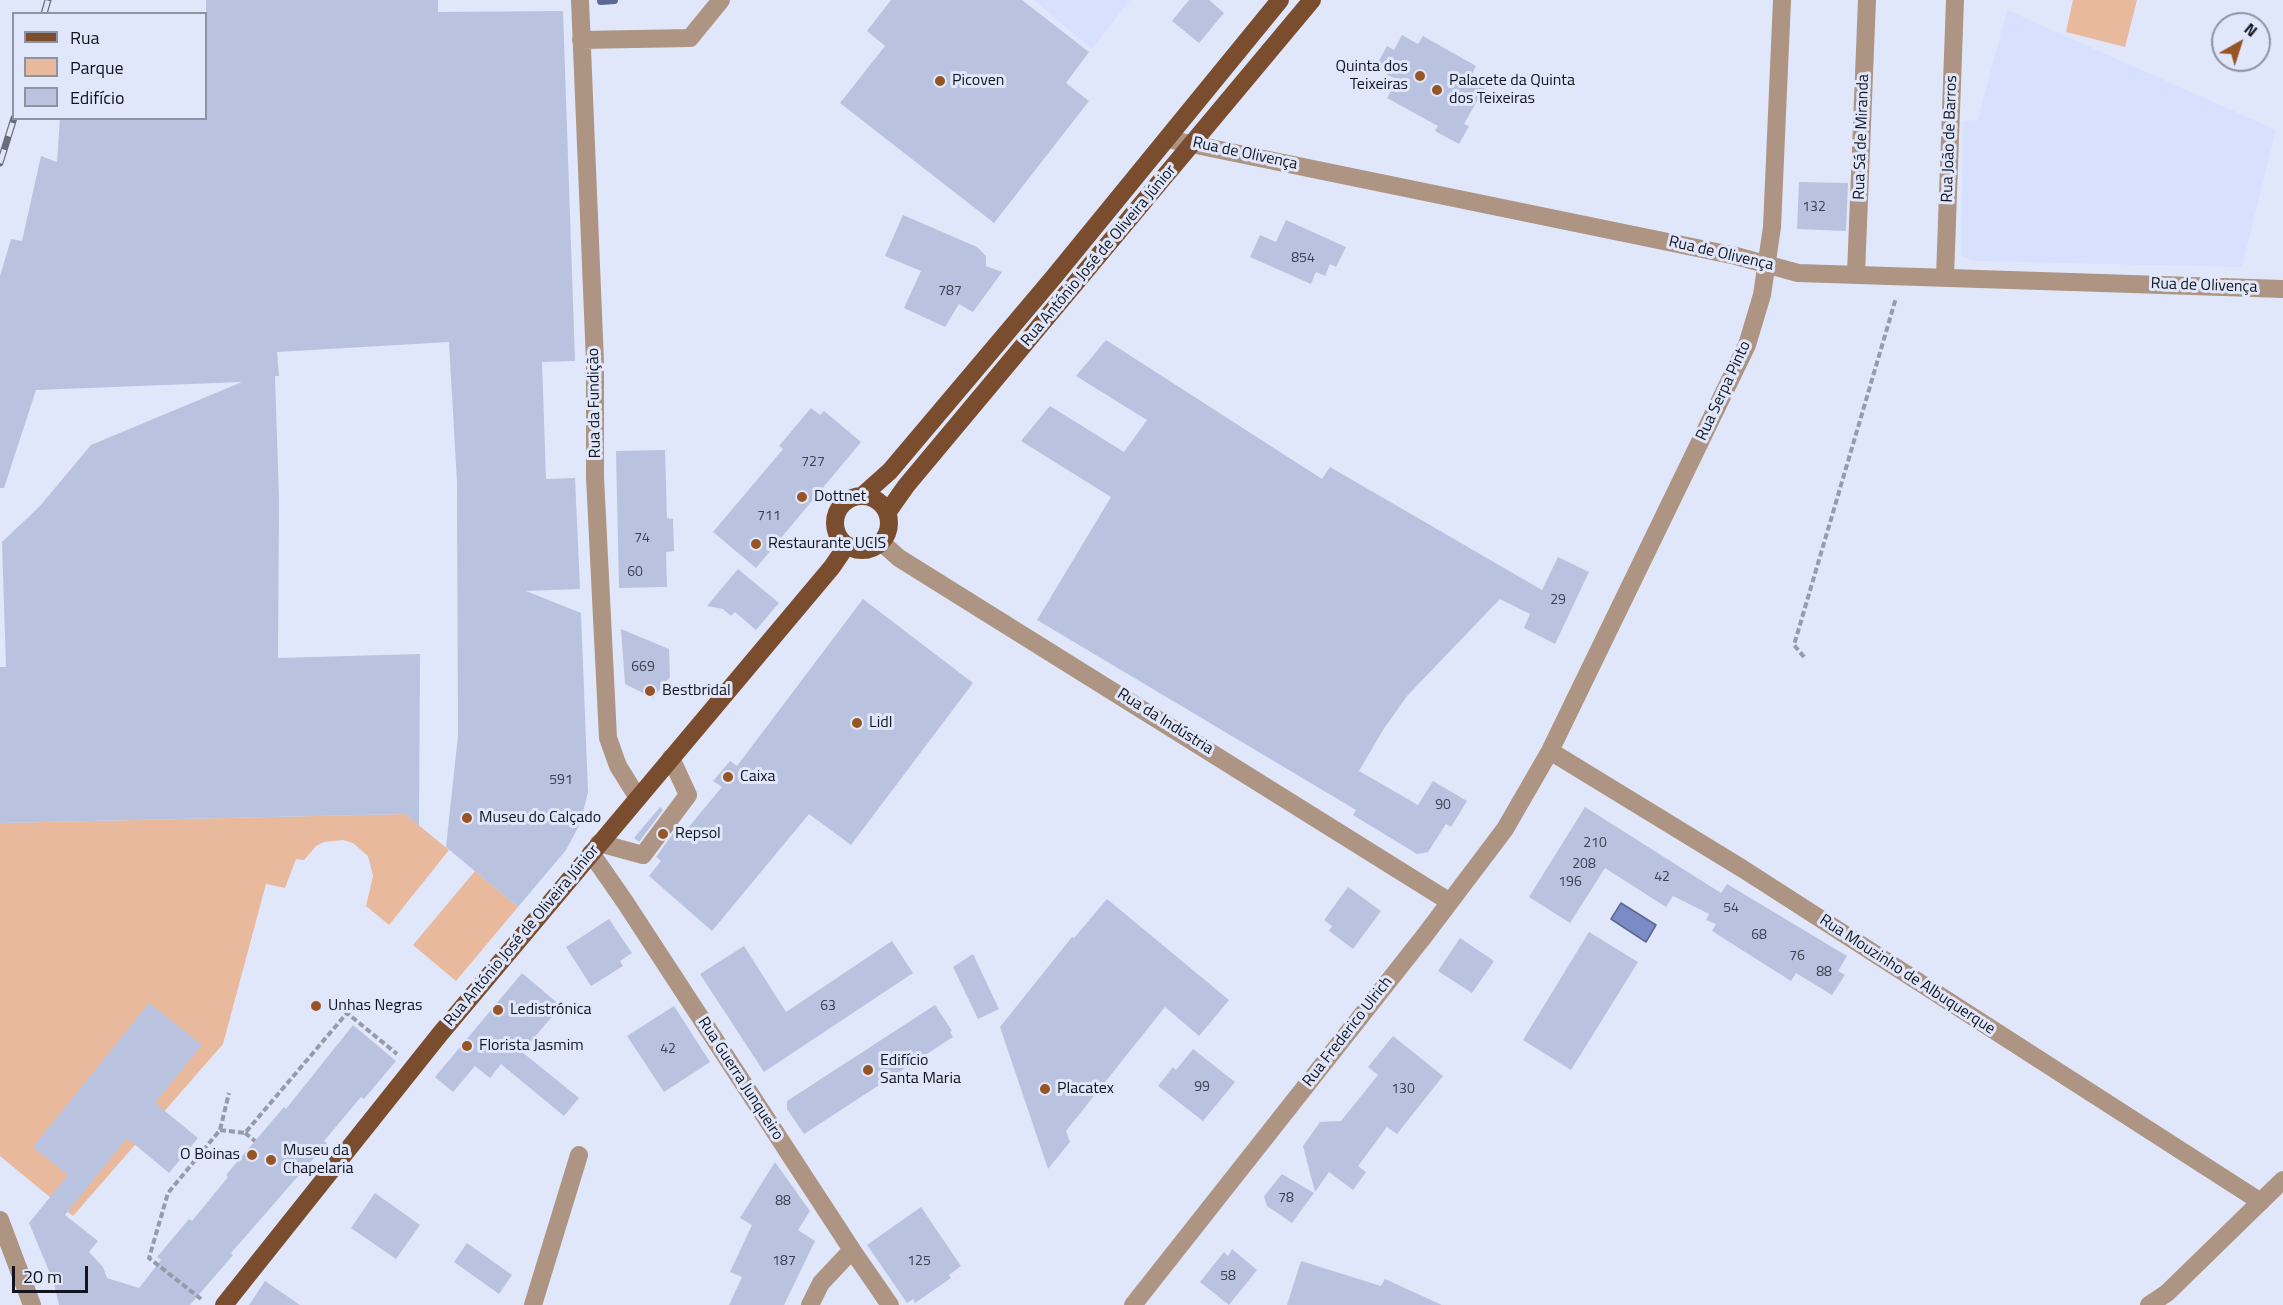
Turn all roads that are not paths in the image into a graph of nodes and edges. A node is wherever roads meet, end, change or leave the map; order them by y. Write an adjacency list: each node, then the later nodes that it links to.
1 (580, 0): 8 (street, Rua da Fundição)
2 (721, 0): 8 (street)
3 (1280, 0): 9 (main road, Rua António José de Oliveira Júnior)
4 (1312, 0): 10 (main road, Rua António José de Oliveira Júnior)
5 (1782, 0): 11 (street, Rua Serpa Pinto)
6 (1867, 0): 12 (street, Rua Sá de Miranda)
7 (1955, 0): 13 (street, Rua João de Barros)
8 (581, 40): 21 (street, Rua da Fundição)
9 (1167, 139): 10 (street, Rua de Olivença); 15 (main road, Rua António José de Oliveira Júnior)
10 (1193, 143): 11 (street, Rua de Olivença); 16 (main road, Rua António José de Oliveira Júnior)
11 (1767, 265): 12 (street, Rua de Olivença); 19 (street, Rua Serpa Pinto)
12 (1856, 274): 13 (street, Rua de Olivença)
13 (1945, 277): 14 (street, Rua de Olivença)
14 (2283, 289)
15 (862, 496): 16 (main road); 18 (main road, Rua António José de Oliveira Júnior)
16 (887, 513): 17 (main road, Rua António José de Oliveira Júnior)
17 (881, 542): 18 (main road); 23 (street, Rua da Indústria)
18 (847, 545): 20 (main road, Rua António José de Oliveira Júnior)
19 (1550, 751): 23 (street, Rua Frederico Ulrich); 26 (street, Rua Mouzinho de Albuquerque)
20 (671, 758): 21 (main road, Rua António José de Oliveira Júnior); 22 (street)
21 (638, 798): 22 (main road, Rua António José de Oliveira Júnior)
22 (595, 848): 28 (street, Rua Guerra Junqueiro); 31 (main road, Rua António José de Oliveira Júnior)
23 (1450, 902): 29 (street, Rua Frederico Ulrich)
24 (579, 1155): 32 (street)
25 (2283, 1180): 26 (street)
26 (2261, 1202): 35 (street)
27 (0, 1220): 30 (street)
28 (852, 1251): 33 (street); 34 (street, Rua Guerra Junqueiro)
29 (1138, 1304)
30 (32, 1305)
31 (224, 1305)
32 (533, 1305)
33 (810, 1305)
34 (890, 1305)
35 (2149, 1305)

